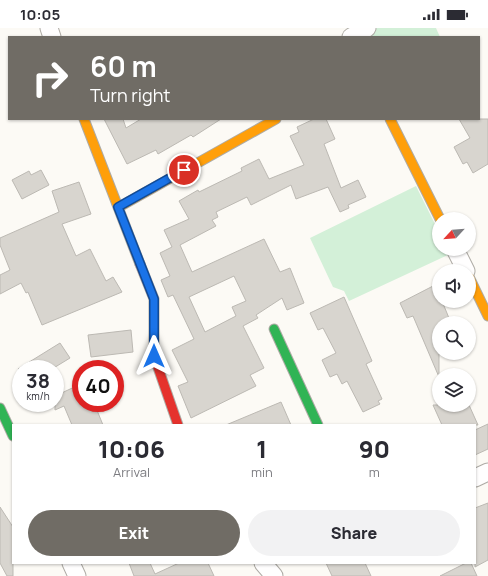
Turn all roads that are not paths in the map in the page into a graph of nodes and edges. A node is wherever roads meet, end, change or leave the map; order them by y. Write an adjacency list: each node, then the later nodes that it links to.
1 (367, 28): 2 (street)
2 (352, 36)
3 (84, 120): 6 (street)
4 (274, 120): 6 (street)
5 (390, 120): 7 (street)
6 (118, 207): 12 (street)
7 (436, 212)
8 (477, 283): 9 (street)
9 (488, 316)
10 (274, 329): 13 (street)
11 (0, 408): 14 (street)
12 (178, 424)
13 (318, 424)
14 (12, 434)
15 (488, 472): 16 (street)
16 (476, 478)
17 (71, 564): 18 (street)
18 (77, 576)

